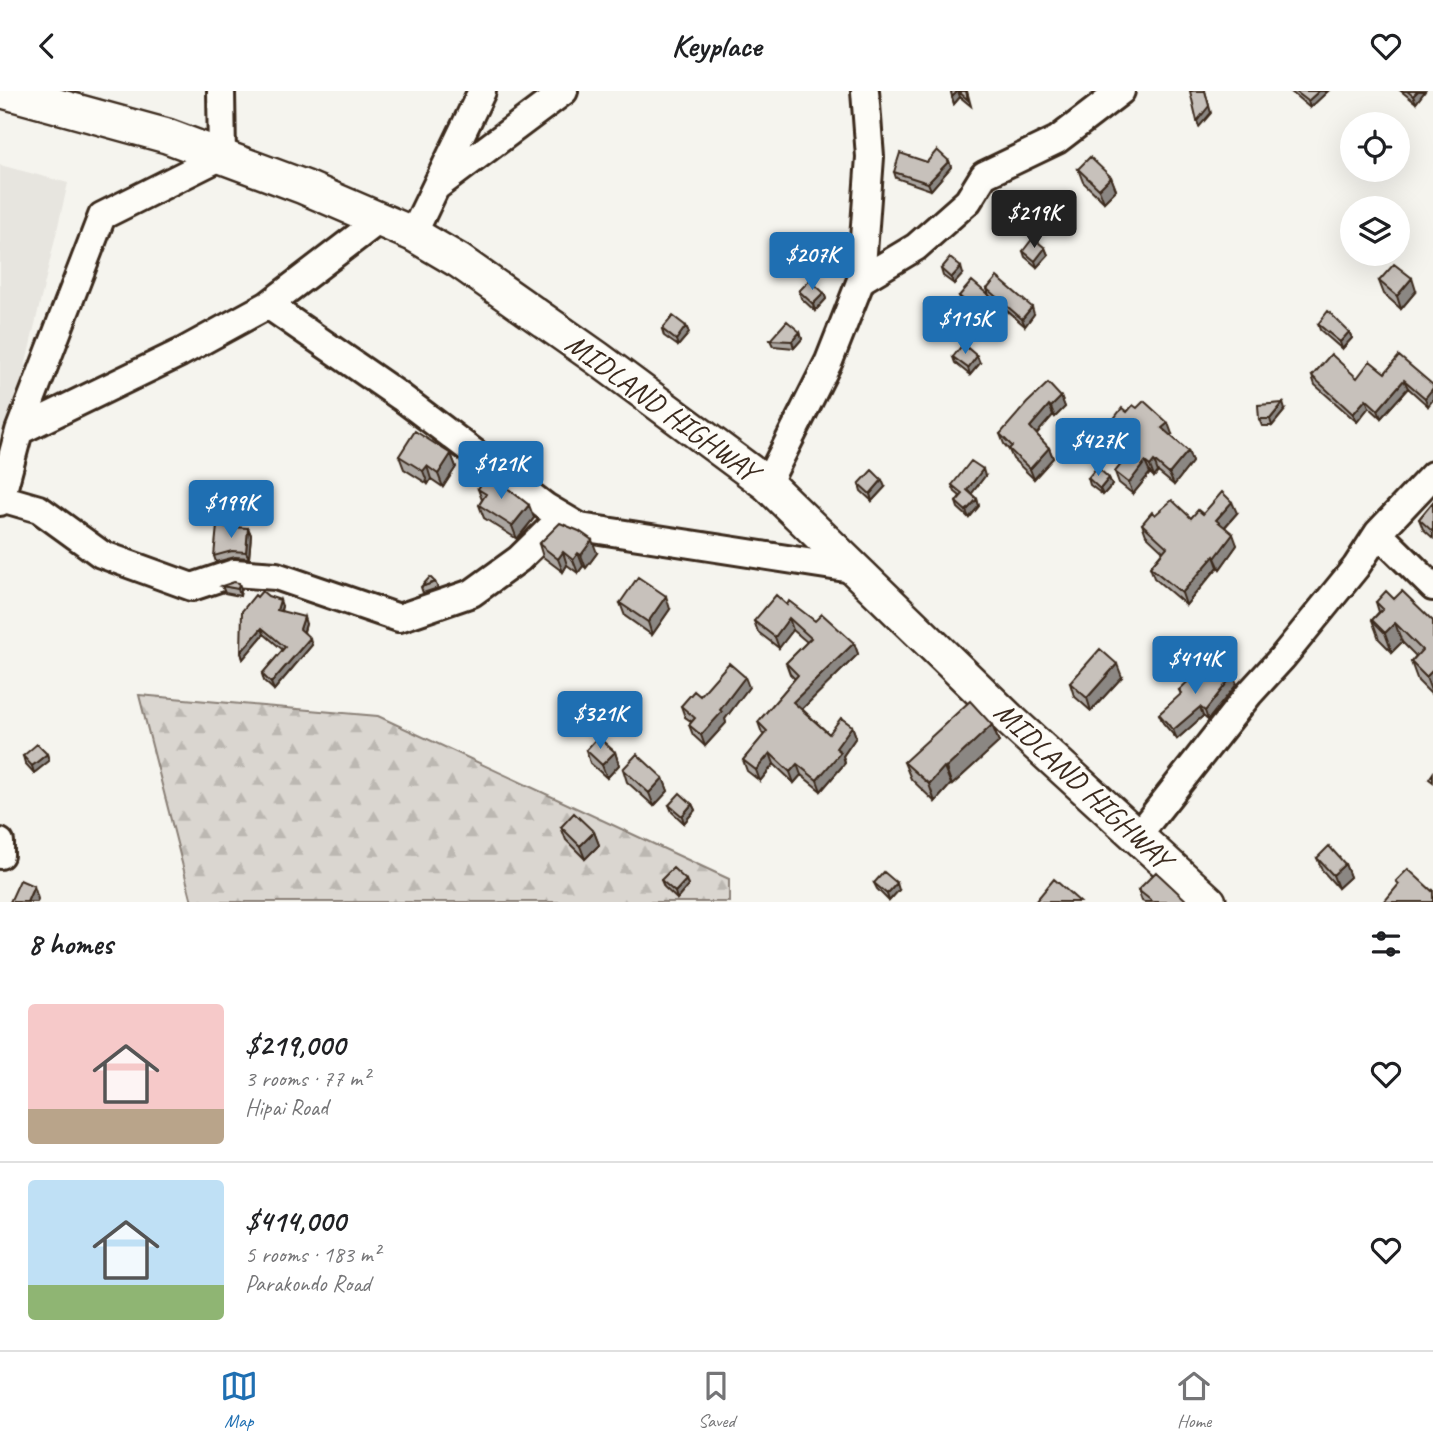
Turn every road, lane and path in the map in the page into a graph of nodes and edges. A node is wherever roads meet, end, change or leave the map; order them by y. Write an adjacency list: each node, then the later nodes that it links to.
1 (3, 91): 7 (main road, MIDLAND HIGHWAY)
2 (221, 91): 7 (street)
3 (482, 91): 8 (street)
4 (564, 91): 8 (street)
5 (865, 91): 11 (street)
6 (1121, 91): 11 (street)
7 (222, 156): 9 (main road, MIDLAND HIGHWAY); 13 (street)
8 (436, 187): 10 (street)
9 (379, 220): 10 (main road, MIDLAND HIGHWAY); 12 (street)
10 (413, 234): 15 (main road, MIDLAND HIGHWAY)
11 (861, 280): 15 (street)
12 (268, 305): 13 (street); 17 (street)
13 (19, 431): 16 (street)
14 (1433, 475): 18 (street)
15 (767, 484): 19 (main road, MIDLAND HIGHWAY)
16 (0, 500): 17 (street)
17 (562, 517): 19 (street)
18 (1378, 533): 20 (street); 21 (street)
19 (852, 569): 21 (main road, MIDLAND HIGHWAY)
20 (1433, 587)
21 (1138, 835): 24 (main road, MIDLAND HIGHWAY)
22 (0, 842): 23 (street)
23 (0, 855)
24 (1209, 902)

